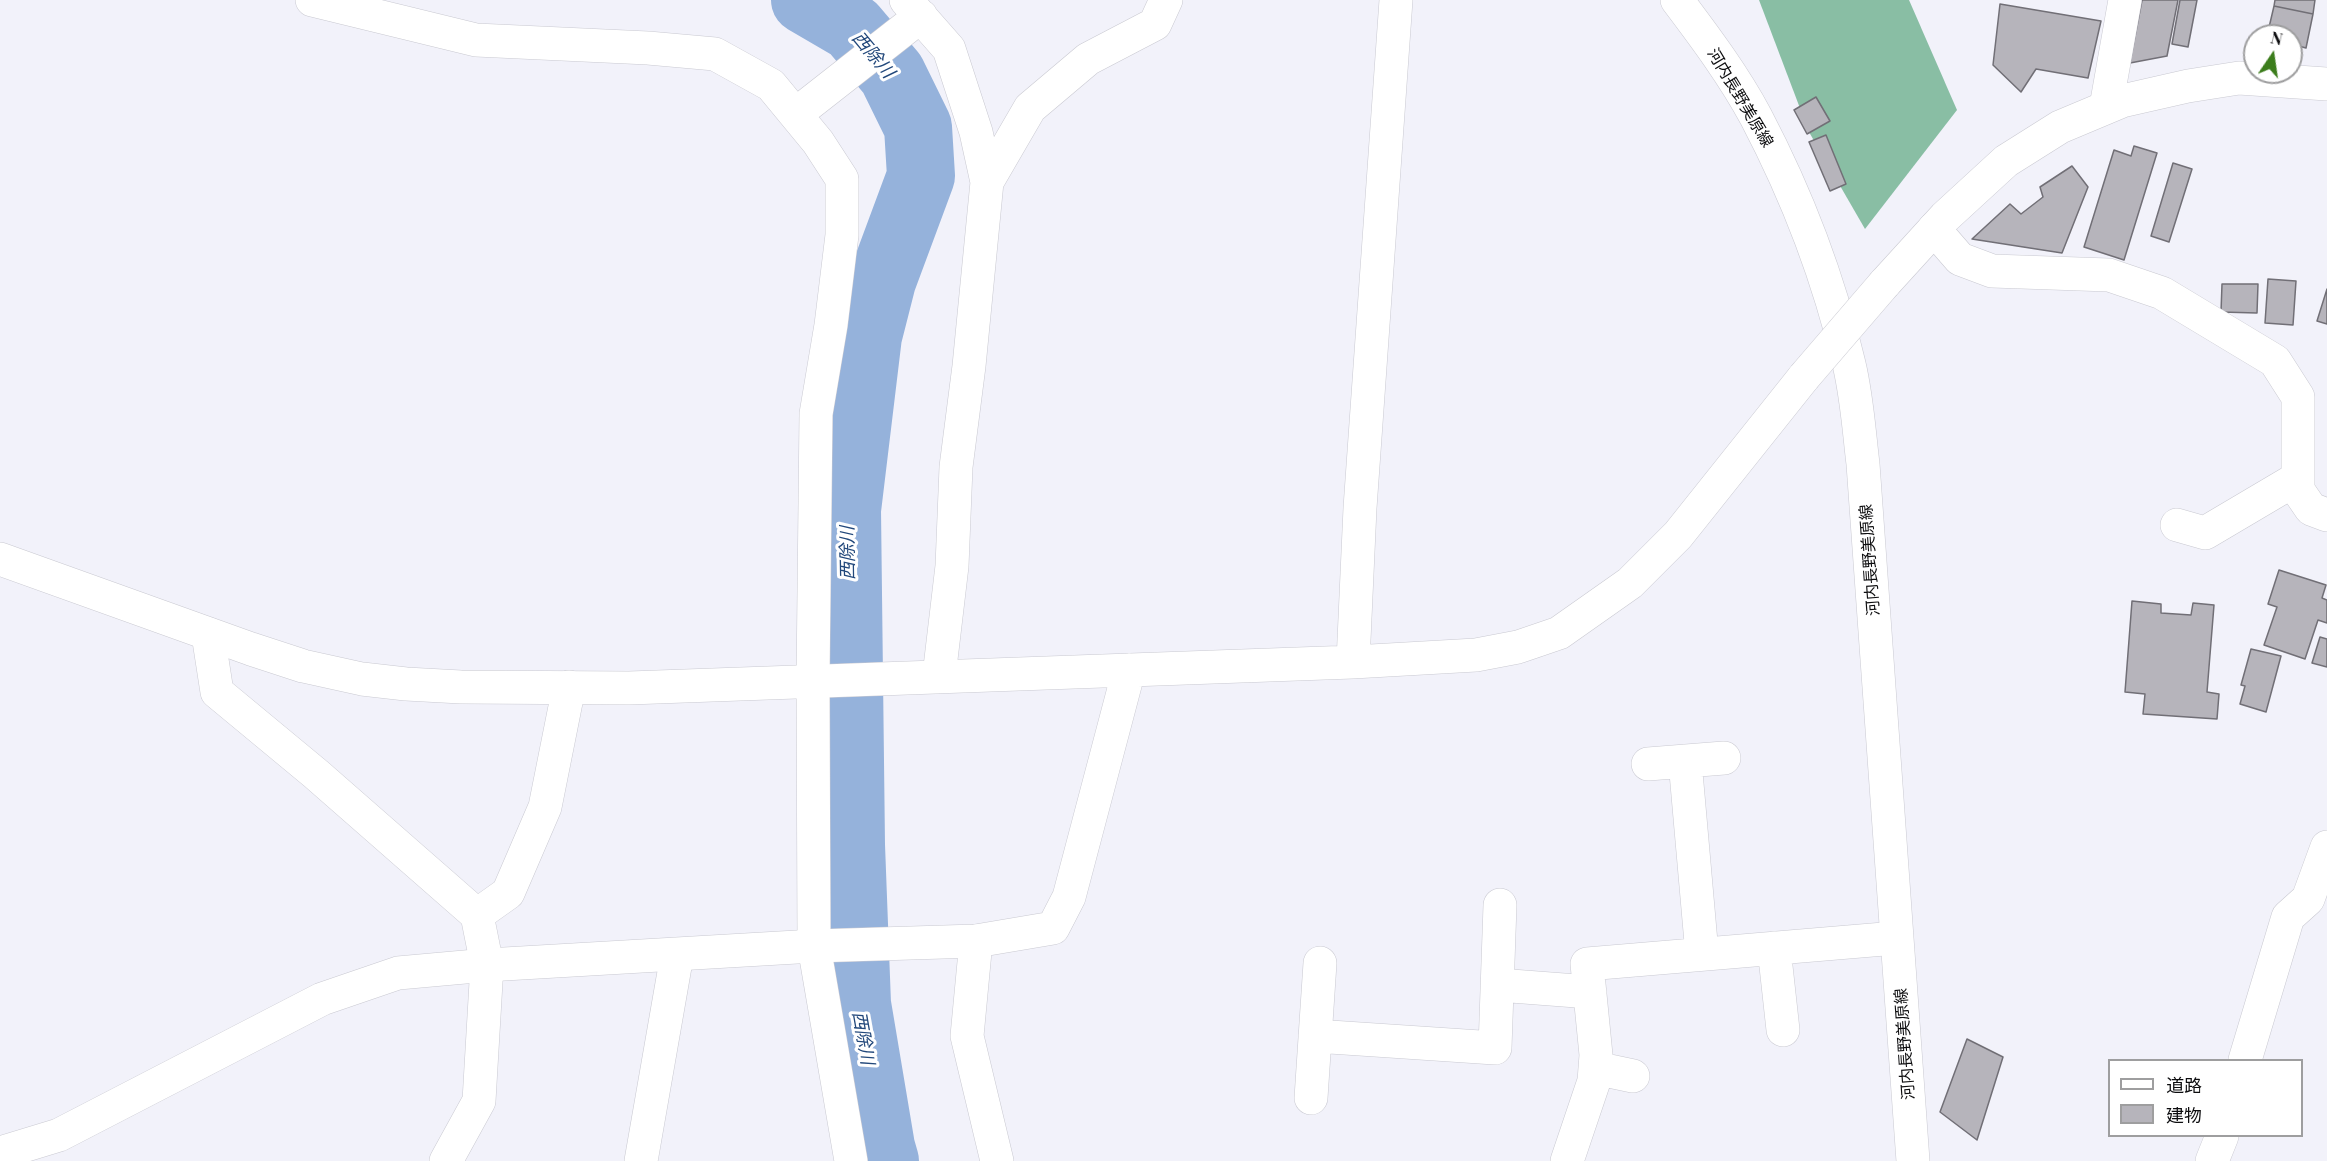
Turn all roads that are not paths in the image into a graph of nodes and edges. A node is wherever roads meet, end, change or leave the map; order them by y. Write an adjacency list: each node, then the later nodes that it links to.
1 (312, 0): 9 (street)
2 (1166, 0): 10 (street)
3 (1396, 0): 17 (street)
4 (1677, 0): 28 (street, 河内長野美原線)
5 (2116, 1): 8 (street)
6 (913, 13): 9 (street); 10 (street)
7 (2327, 84): 8 (street)
8 (2106, 107): 11 (street)
9 (801, 110): 20 (street)
10 (987, 182): 19 (street)
11 (1934, 229): 12 (street); 17 (street, bridge)
12 (2298, 478): 13 (street); 14 (street)
13 (2327, 515)
14 (2177, 525)
15 (0, 559): 16 (street)
16 (208, 634): 21 (street); 27 (street)
17 (1353, 662): 18 (street)
18 (1129, 670): 19 (street); 29 (street)
19 (939, 676): 20 (street)
20 (820, 680): 21 (street); 30 (street)
21 (569, 687): 27 (street)
22 (1724, 758): 23 (street)
23 (1685, 761): 24 (street); 32 (street)
24 (1648, 764)
25 (2326, 855): 40 (street)
26 (1500, 905): 36 (street)
27 (477, 915): 35 (street)
28 (1896, 938): 31 (street); 51 (street, 河内長野美原線)
29 (963, 941): 30 (street); 49 (street)
30 (828, 946): 33 (street); 48 (street)
31 (1774, 948): 32 (street); 38 (street)
32 (1702, 954): 37 (street)
33 (677, 955): 35 (street); 47 (street)
34 (1320, 963): 39 (street)
35 (487, 965): 45 (street); 46 (street)
36 (1498, 985): 37 (street); 39 (street)
37 (1590, 992): 41 (street)
38 (1783, 1030)
39 (1315, 1036): 43 (street)
40 (2245, 1059)
41 (1595, 1068): 42 (street); 50 (street)
42 (1633, 1076)
43 (1311, 1098)
44 (2222, 1137): 52 (street)
45 (0, 1153)
46 (446, 1161)
47 (641, 1161)
48 (851, 1161)
49 (997, 1161)
50 (1567, 1161)
51 (1913, 1161)
52 (2212, 1161)

